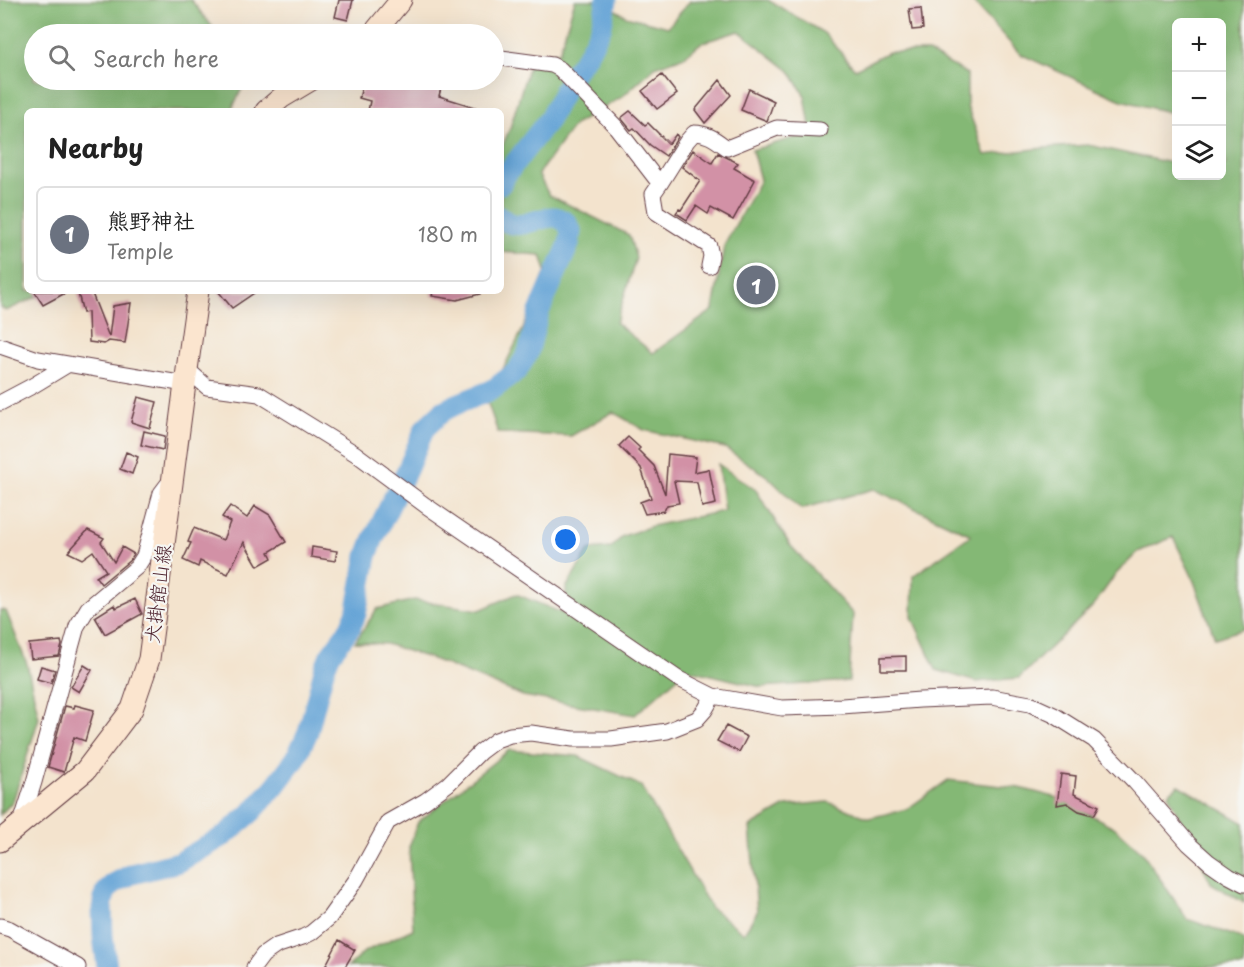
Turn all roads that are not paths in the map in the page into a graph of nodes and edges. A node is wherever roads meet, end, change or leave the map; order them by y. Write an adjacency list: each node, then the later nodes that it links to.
1 (401, 0): 2 (main road)
2 (381, 24)
3 (504, 58): 7 (street)
4 (294, 90): 5 (main road)
5 (269, 108)
6 (819, 130): 7 (street)
7 (660, 184): 8 (street)
8 (709, 266)
9 (198, 294): 12 (main road, 犬掛館山線)
10 (0, 346): 11 (street)
11 (67, 365): 12 (street); 14 (street)
12 (185, 384): 13 (street); 13 (street); 15 (main road, 犬掛館山線)
13 (207, 387): 16 (street)
14 (0, 403)
15 (172, 478): 17 (street); 17 (main road, 犬掛館山線)
16 (713, 696): 19 (street); 22 (street)
17 (20, 826): 18 (main road, 犬掛館山線)
18 (0, 841)
19 (1244, 885)
20 (0, 926): 21 (street)
21 (78, 967)
22 (254, 967)

